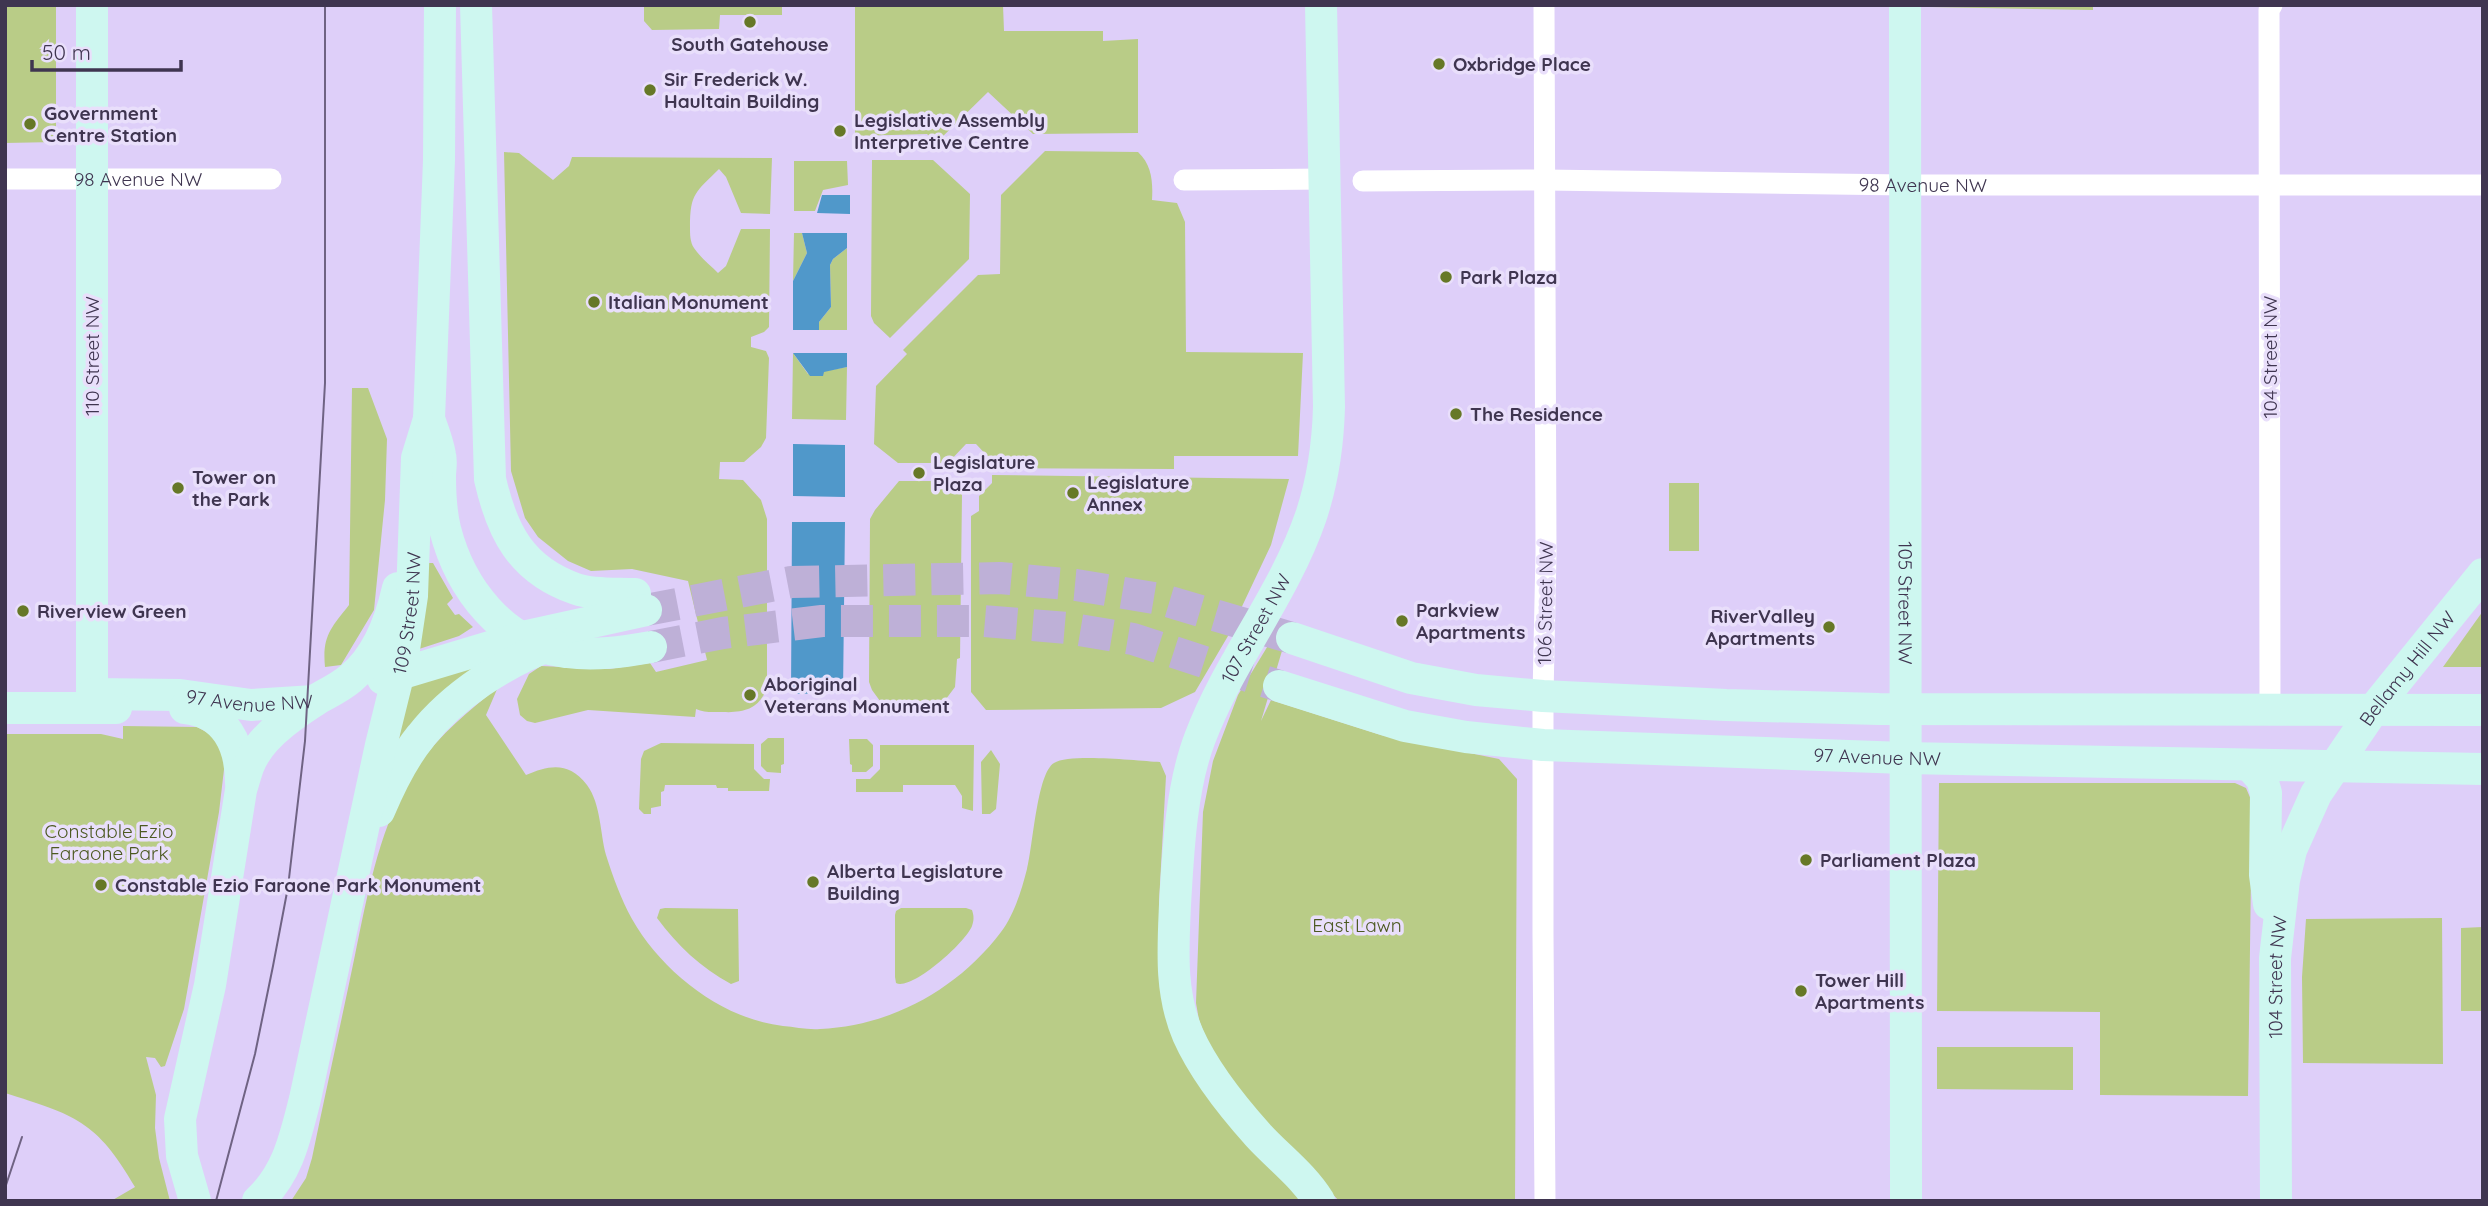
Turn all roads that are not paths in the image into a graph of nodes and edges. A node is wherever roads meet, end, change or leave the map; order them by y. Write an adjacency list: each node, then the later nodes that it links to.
1 (92, 5): 9 (main road, 110 Street NW)
2 (440, 5): 18 (main road, 109 Street NW)
3 (476, 5): 22 (main road, 97 Avenue NW)
4 (1321, 5): 11 (main road, 107 Street NW)
5 (1544, 5): 13 (street, 106 Street NW)
6 (1905, 5): 16 (main road, 105 Street NW)
7 (2272, 5): 15 (street, 104 Street NW)
8 (5, 179): 9 (street, 98 Avenue NW)
9 (92, 179): 10 (street, 98 Avenue NW); 27 (main road, 110 Street NW)
10 (271, 179)
11 (1326, 179): 12 (street); 44 (main road, 107 Street NW)
12 (1184, 180)
13 (1545, 180): 14 (street, 98 Avenue NW); 16 (street, 98 Avenue NW); 26 (street, 106 Street NW)
14 (1363, 181)
15 (2271, 184): 16 (street, 98 Avenue NW); 17 (street, 98 Avenue NW); 31 (street, 104 Street NW)
16 (1905, 185): 30 (main road, 105 Street NW)
17 (2483, 185)
18 (429, 419): 19 (main road, 109 Street NW); 22 (main road, 97 Avenue NW)
19 (414, 513): 24 (main road, 109 Street NW); 28 (main road)
20 (2483, 574): 32 (main road, Bellamy Hill NW)
21 (1292, 638): 26 (main road)
22 (533, 643): 23 (main road, 97 Avenue NW); 24 (main road, 97 Avenue NW); 40 (main road)
23 (651, 647)
24 (400, 674): 28 (main road, 97 Avenue NW); 40 (main road, 109 Street NW)
25 (1279, 686): 34 (main road, 97 Avenue NW)
26 (1543, 696): 30 (main road); 34 (street, 106 Street NW)
27 (93, 701): 28 (main road, 97 Avenue NW); 29 (main road, 97 Avenue NW); 39 (main road, 97 Avenue NW)
28 (315, 701): 39 (main road)
29 (5, 708)
30 (1905, 709): 31 (main road); 35 (main road, 105 Street NW)
31 (2270, 710): 32 (main road)
32 (2373, 710): 33 (main road); 36 (main road, Bellamy Hill NW)
33 (2483, 710)
34 (1543, 745): 35 (main road, 97 Avenue NW); 45 (street, 106 Street NW)
35 (1905, 758): 37 (main road, 97 Avenue NW); 46 (main road, 105 Street NW)
36 (2335, 765): 37 (main road, 97 Avenue NW); 38 (main road, 97 Avenue NW); 41 (main road, 104 Street NW)
37 (2250, 766): 41 (main road)
38 (2483, 769)
39 (241, 790): 42 (main road)
40 (355, 870): 43 (main road, 109 Street NW)
41 (2275, 958): 47 (main road, 104 Street NW)
42 (195, 1201)
43 (258, 1201)
44 (1319, 1201)
45 (1545, 1201)
46 (1906, 1201)
47 (2276, 1201)

